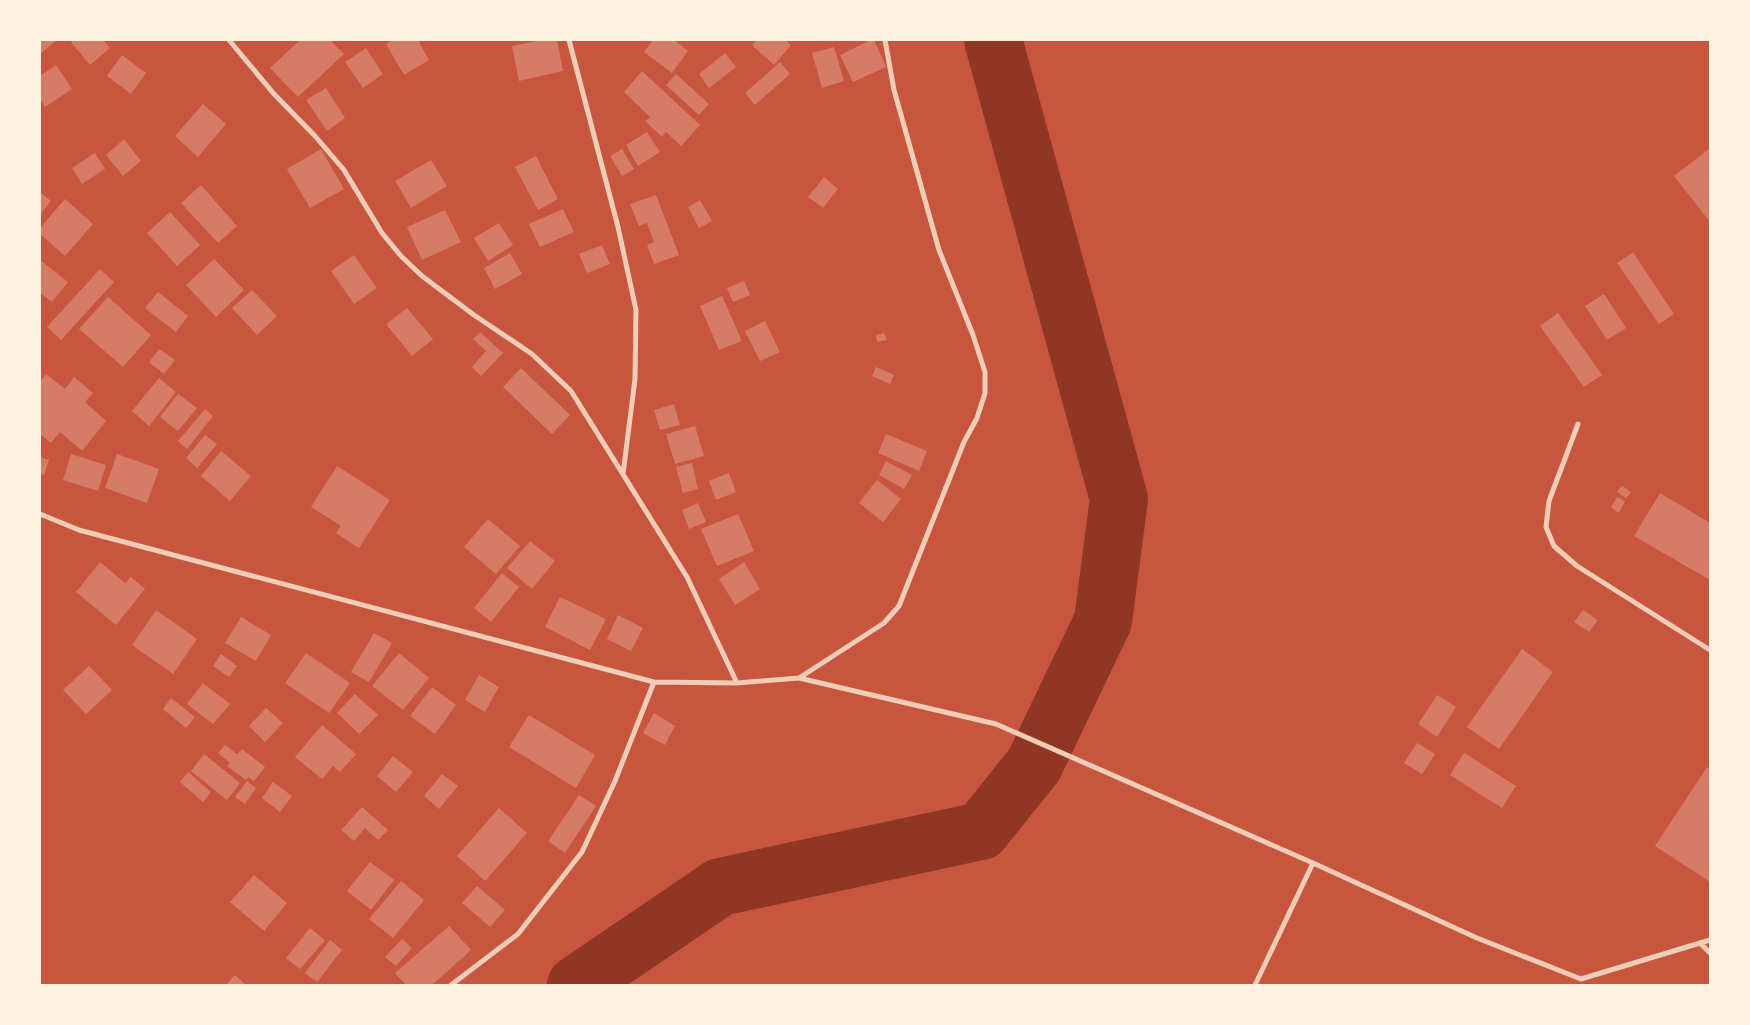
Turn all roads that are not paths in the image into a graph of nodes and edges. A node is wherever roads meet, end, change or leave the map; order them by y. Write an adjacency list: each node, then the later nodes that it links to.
1 (229, 40): 5 (street)
2 (569, 40): 5 (street)
3 (885, 40): 8 (street)
4 (1578, 424): 7 (street)
5 (623, 474): 10 (street)
6 (40, 514): 9 (street)
7 (1710, 650)
8 (799, 678): 10 (street); 11 (street)
9 (654, 682): 10 (street); 16 (street)
10 (737, 683)
11 (1313, 863): 15 (street); 17 (street)
12 (1710, 940): 13 (street)
13 (1700, 943): 14 (street); 15 (street)
14 (1710, 953)
15 (1580, 982)
16 (450, 985)
17 (1255, 985)

